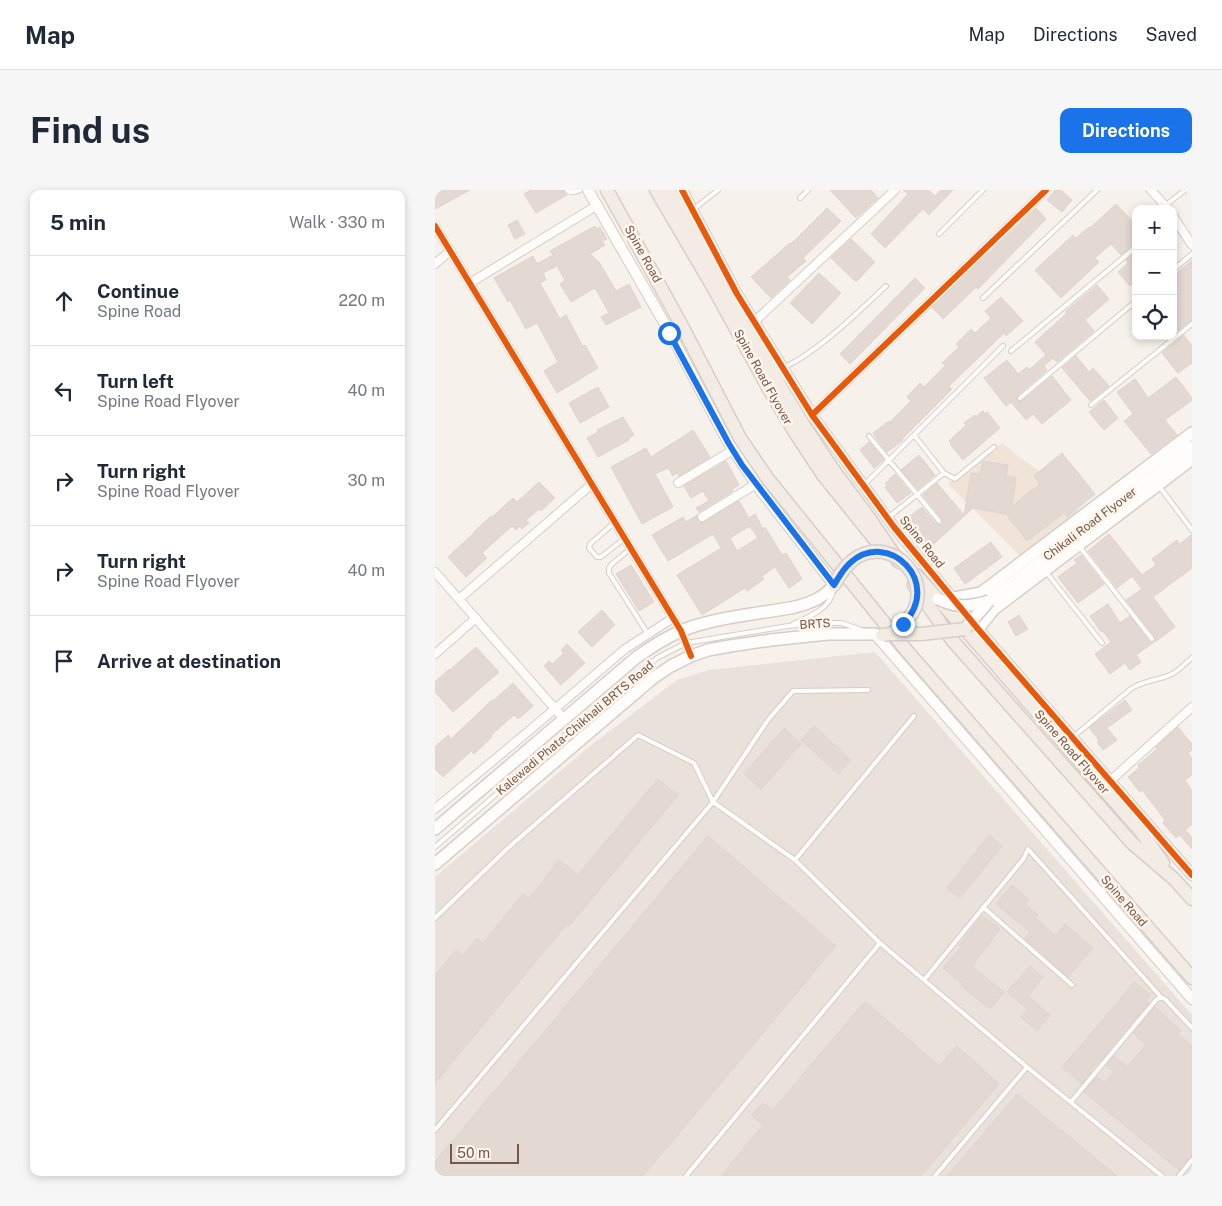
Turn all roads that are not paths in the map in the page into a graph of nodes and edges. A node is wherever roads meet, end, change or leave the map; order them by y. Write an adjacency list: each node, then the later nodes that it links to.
1 (567, 190): 2 (lane)
2 (580, 190)
3 (588, 190): 19 (street, Spine Road)
4 (607, 190): 107 (main road, Spine Road)
5 (656, 190): 65 (main road, Spine Road Flyover)
6 (669, 190): 41 (main road, Spine Road)
7 (682, 190): 20 (street, Spine Road)
8 (718, 190): 20 (lane)
9 (808, 190): 16 (lane)
10 (895, 190): 34 (street)
11 (983, 190): 23 (lane)
12 (1046, 190): 41 (street)
13 (1097, 190): 32 (lane)
14 (1151, 190): 17 (street)
15 (1185, 190): 18 (lane)
16 (800, 198)
17 (1165, 205)
18 (1169, 205)
19 (597, 206): 30 (street); 47 (street, Spine Road)
20 (692, 210): 34 (street, Spine Road)
21 (1177, 222): 24 (street)
22 (435, 226): 26 (street)
23 (939, 234)
24 (1192, 245)
25 (1134, 250): 37 (lane)
26 (450, 251): 28 (street); 30 (street)
27 (1192, 254): 29 (lane)
28 (435, 264)
29 (1177, 267)
30 (470, 283): 52 (street)
31 (886, 286): 38 (lane)
32 (983, 298)
33 (1132, 304): 39 (lane)
34 (754, 322): 38 (street, Spine Road)
35 (1192, 324): 40 (lane)
36 (1003, 346): 43 (lane)
37 (1011, 351)
38 (783, 368): 41 (street, Spine Road)
39 (1020, 398)
40 (1091, 405)
41 (807, 419): 54 (street, Spine Road); 102 (main road, Spine Road)
42 (1192, 433): 70 (main road)
43 (913, 435): 48 (lane); 50 (lane)
44 (869, 436): 48 (lane)
45 (1192, 446): 73 (main road, Chikali Road Flyover)
46 (994, 447): 50 (lane)
47 (733, 450): 51 (street); 53 (street, Spine Road)
48 (889, 459): 54 (lane); 56 (lane)
49 (1192, 460): 55 (main road)
50 (945, 473): 56 (lane)
51 (679, 483)
52 (592, 484): 60 (street); 71 (street)
53 (756, 484): 57 (street); 69 (street, Spine Road)
54 (864, 485): 58 (street, Spine Road)
55 (1158, 485): 61 (lane); 63 (main road)
56 (918, 494): 58 (lane); 59 (lane)
57 (702, 517)
58 (888, 518): 70 (street, Spine Road)
59 (939, 521)
60 (615, 522): 62 (street); 62 (lane)
61 (1192, 530)
62 (625, 538): 64 (street)
63 (1079, 545): 67 (main road); 82 (lane)
64 (631, 548): 75 (street); 80 (lane)
65 (886, 553): 66 (main road, Spine Road Flyover, bridge); 69 (main road, bridge)
66 (911, 570): 72 (main road, Spine Road Flyover, bridge); 81 (main road, bridge)
67 (1045, 571): 78 (main road); 84 (lane)
68 (435, 572): 71 (street)
69 (834, 585): 76 (lane, BRTS); 79 (main road)
70 (954, 598): 78 (street, Spine Road)
71 (459, 599): 74 (street)
72 (938, 599): 73 (main road, Chikali Road Flyover, bridge); 77 (main road, Spine Road Flyover, bridge)
73 (989, 601): 77 (main road, Chikali Road Flyover, bridge)
74 (476, 618): 85 (street); 90 (street)
75 (673, 618): 79 (street); 80 (street)
76 (789, 626): 81 (lane, BRTS); 83 (lane, Kalewadi Phata-Chikhali BRTS Road)
77 (965, 629): 81 (main road, bridge); 102 (main road, Spine Road Flyover)
78 (978, 629): 93 (street, Spine Road)
79 (681, 631): 83 (street); 92 (main road)
80 (648, 634): 90 (street)
81 (883, 634): 86 (main road); 111 (street, Spine Road)
82 (1152, 639)
83 (686, 643): 86 (street); 98 (lane, Kalewadi Phata-Chikhali BRTS Road)
84 (1102, 643)
85 (435, 654)
86 (691, 656): 100 (main road)
87 (1192, 658): 93 (lane)
88 (868, 690): 95 (lane)
89 (1192, 707): 94 (street)
90 (556, 708): 92 (street); 96 (street)
91 (914, 716): 99 (lane)
92 (564, 719): 97 (main road)
93 (1072, 738): 94 (street, Spine Road)
94 (1110, 781): 101 (street, Spine Road)
95 (713, 802): 99 (lane); 105 (lane); 115 (lane)
96 (435, 808)
97 (435, 829)
98 (435, 847)
99 (795, 860): 106 (lane)
100 (435, 864)
101 (1192, 875)
102 (1174, 879): 103 (main road, Spine Road)
103 (1192, 899)
104 (983, 907): 108 (lane); 109 (lane); 110 (lane)
105 (435, 918)
106 (880, 943): 108 (lane); 117 (lane)
107 (1192, 978)
108 (924, 980): 113 (lane)
109 (1072, 985)
110 (1161, 998): 112 (lane); 114 (lane)
111 (1192, 999)
112 (1192, 1028)
113 (1027, 1067): 114 (lane); 118 (lane)
114 (1071, 1102): 119 (lane)
115 (435, 1130)
116 (1192, 1160): 120 (lane)
117 (686, 1176)
118 (935, 1176)
119 (1162, 1176)
120 (1179, 1176)

